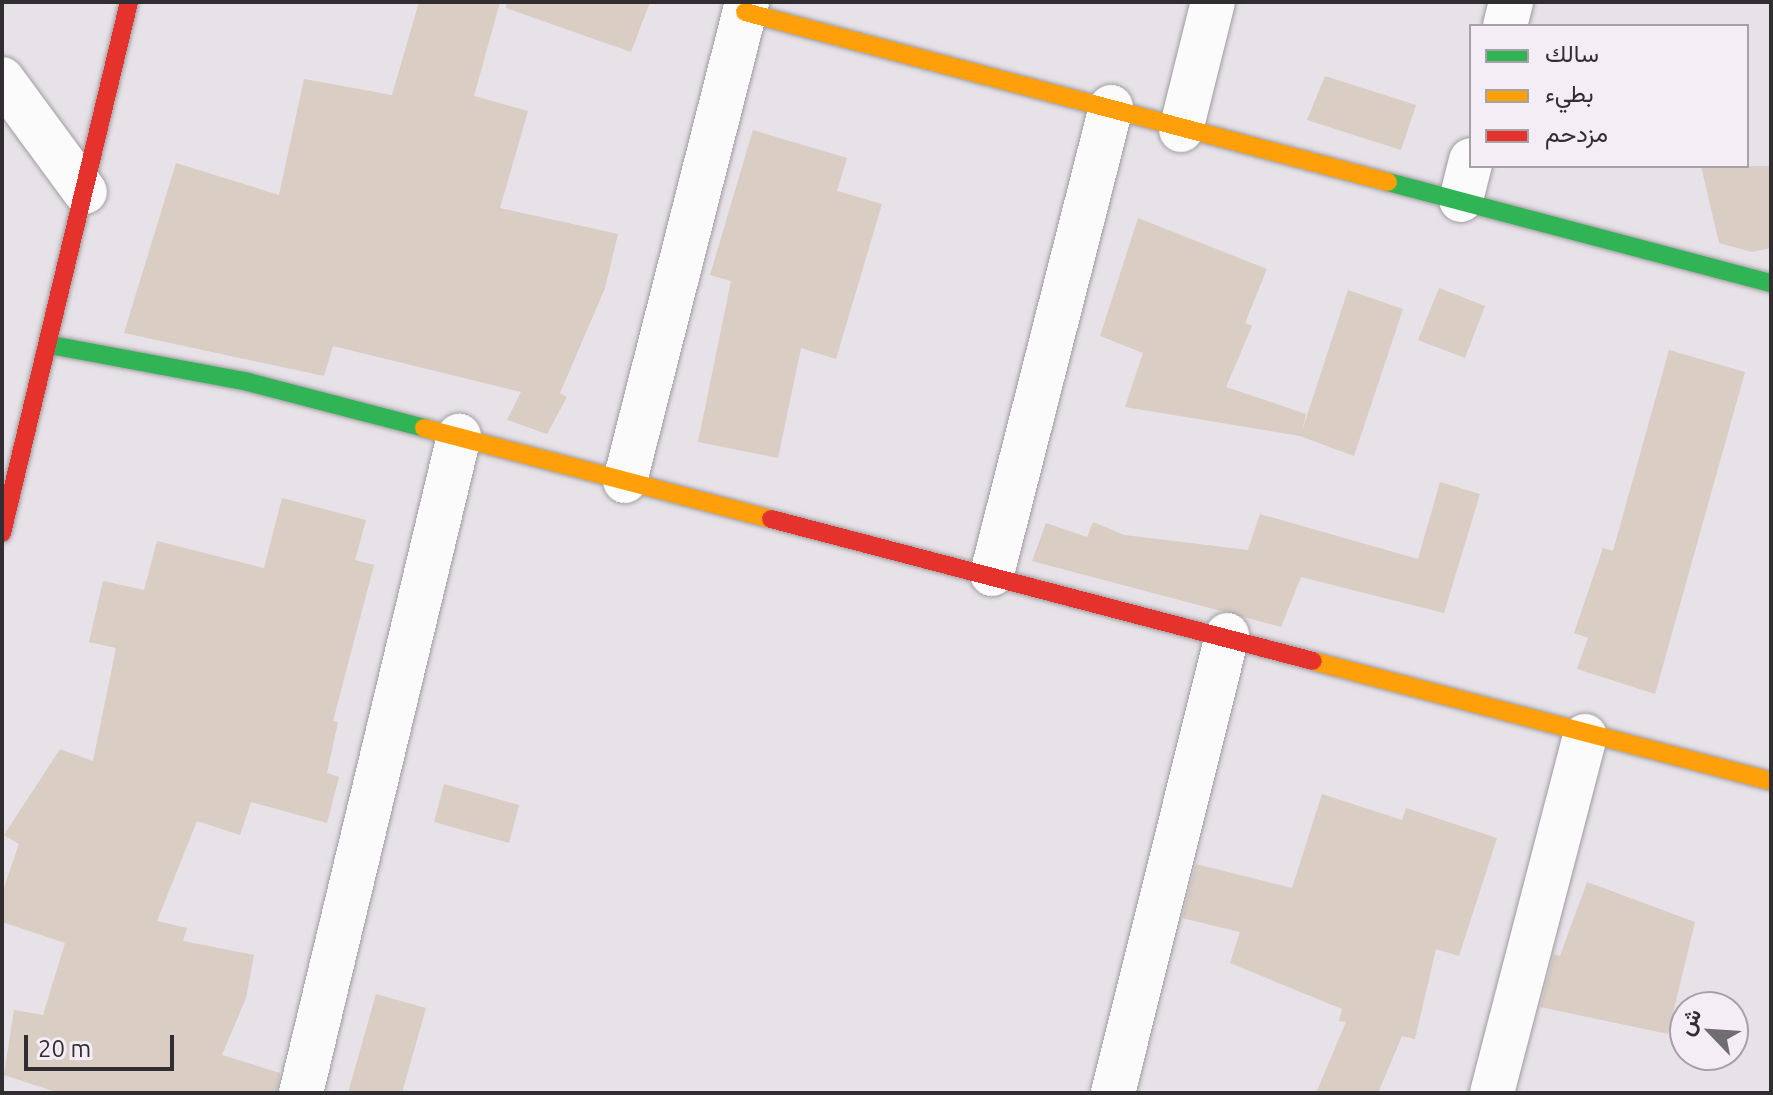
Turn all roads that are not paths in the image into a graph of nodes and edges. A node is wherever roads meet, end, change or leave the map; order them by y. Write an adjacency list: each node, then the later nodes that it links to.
1 (129, 2): 10 (street)
2 (1213, 2): 8 (street)
3 (1511, 2): 5 (street)
4 (746, 7): 7 (street); 14 (street)
5 (1506, 24)
6 (4, 86): 10 (street)
7 (1111, 107): 8 (street); 16 (street)
8 (1181, 130): 9 (street)
9 (1466, 180): 11 (street)
10 (85, 192): 12 (street)
11 (1771, 283)
12 (51, 345): 13 (street); 15 (street)
13 (459, 436): 14 (street); 20 (street)
14 (625, 481): 16 (street)
15 (4, 514)
16 (992, 574): 17 (street)
17 (1227, 635): 18 (street); 21 (street)
18 (1585, 736): 19 (street); 22 (street)
19 (1771, 781)
20 (301, 1093)
21 (1113, 1093)
22 (1492, 1093)

